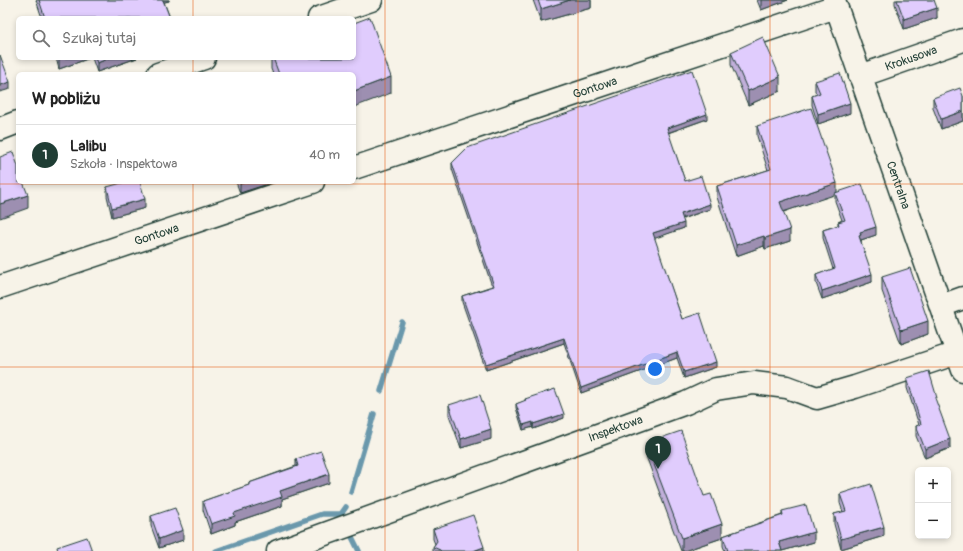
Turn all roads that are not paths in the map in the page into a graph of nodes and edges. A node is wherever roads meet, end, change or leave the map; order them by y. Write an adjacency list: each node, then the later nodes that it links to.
1 (371, 0): 3 (street)
2 (835, 4): 7 (street, Centralna); 10 (street, Gontowa)
3 (325, 16)
4 (963, 40): 7 (street, Krokusowa)
5 (198, 60): 6 (street)
6 (164, 72)
7 (860, 76): 14 (street, Centralna)
8 (16, 123): 9 (street)
9 (0, 129)
10 (356, 167)
11 (308, 184): 12 (street, Gontowa)
12 (0, 287)
13 (963, 298): 14 (street)
14 (941, 306): 15 (street, Centralna)
15 (960, 361): 16 (street, Inspektowa)
16 (278, 551)

